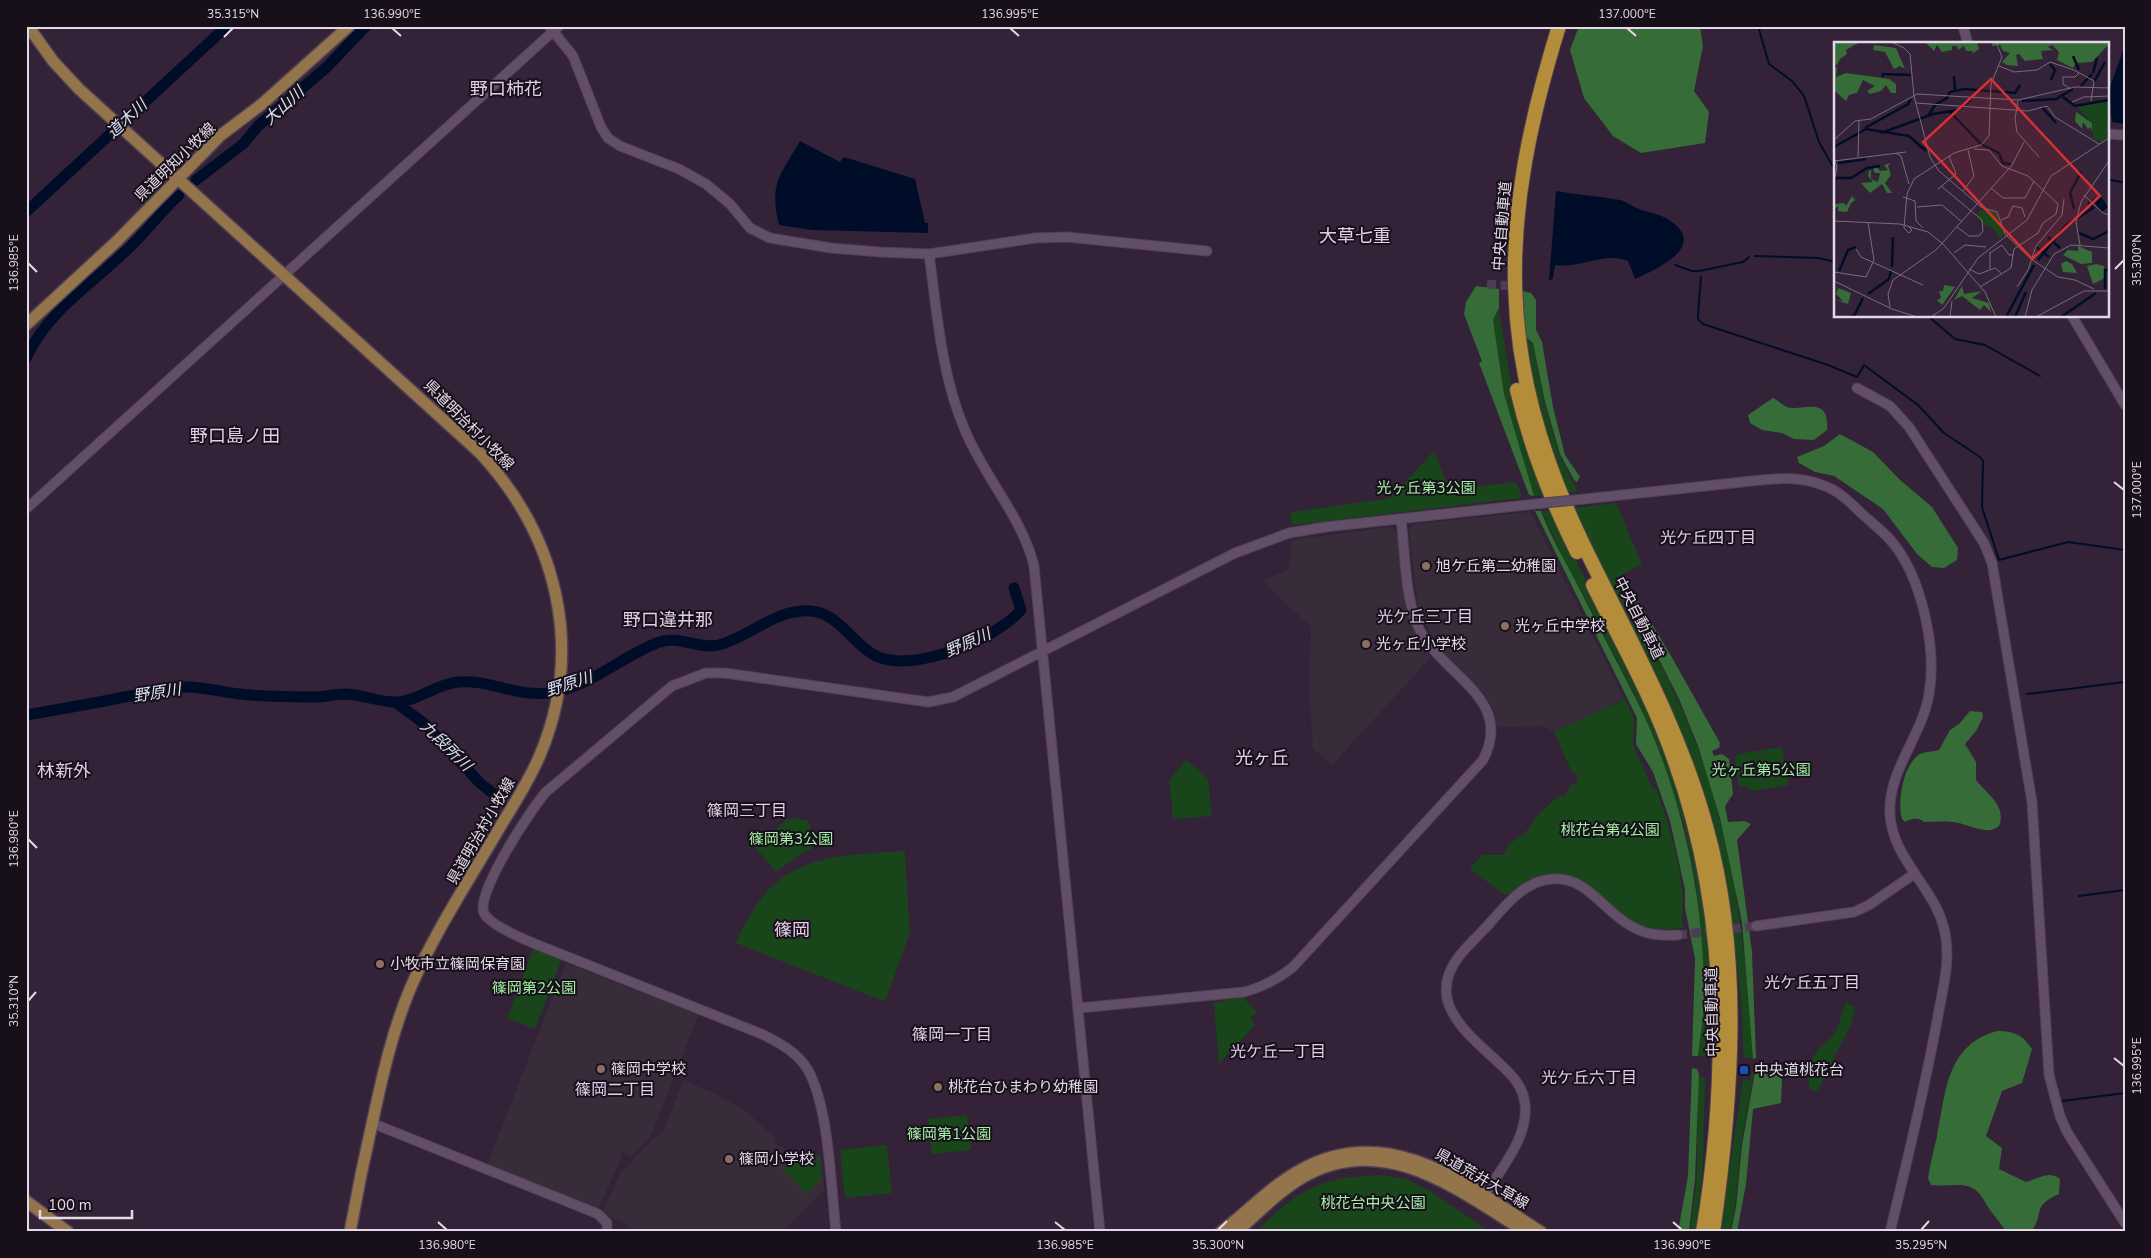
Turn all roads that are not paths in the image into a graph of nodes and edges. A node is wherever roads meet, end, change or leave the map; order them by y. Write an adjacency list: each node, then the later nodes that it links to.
1 (28, 26): 10 (main road, 県道明治村小牧線)
2 (349, 26): 10 (main road, 県道明知小牧線)
3 (1550, 26): 38 (highway, 中央自動車道)
4 (1559, 26): 39 (highway, 中央自動車道)
5 (1963, 26): 7 (street)
6 (554, 28): 12 (street); 13 (street)
7 (1967, 42)
8 (2110, 134): 9 (street)
9 (2125, 135)
10 (178, 178): 13 (main road, 県道明治村小牧線); 15 (main road, 県道明知小牧線)
11 (1208, 251): 12 (street)
12 (929, 254): 20 (street)
13 (284, 276): 18 (street); 25 (main road, 県道明治村小牧線)
14 (2073, 318): 17 (street)
15 (26, 325)
16 (1857, 388): 28 (street)
17 (2125, 405)
18 (26, 509)
19 (1401, 519): 20 (street); 21 (street, bridge); 24 (street)
20 (1042, 651): 24 (street); 32 (street)
21 (1914, 874): 22 (street); 40 (street)
22 (1756, 926)
23 (1678, 935): 26 (street)
24 (1079, 1008): 33 (street)
25 (372, 1123): 30 (main road, 県道明治村小牧線); 31 (street)
26 (1482, 1200): 34 (main road, 県道荒井大草線); 35 (main road, 県道荒井大草線); 36 (main road, 県道荒井大草線); 37 (main road, 県道荒井大草線)
27 (26, 1201): 29 (main road)
28 (2125, 1223)
29 (68, 1232)
30 (348, 1232)
31 (607, 1232)
32 (836, 1232)
33 (1100, 1232)
34 (1221, 1232)
35 (1237, 1232)
36 (1526, 1232)
37 (1541, 1232)
38 (1703, 1232)
39 (1713, 1232)
40 (1890, 1232)

